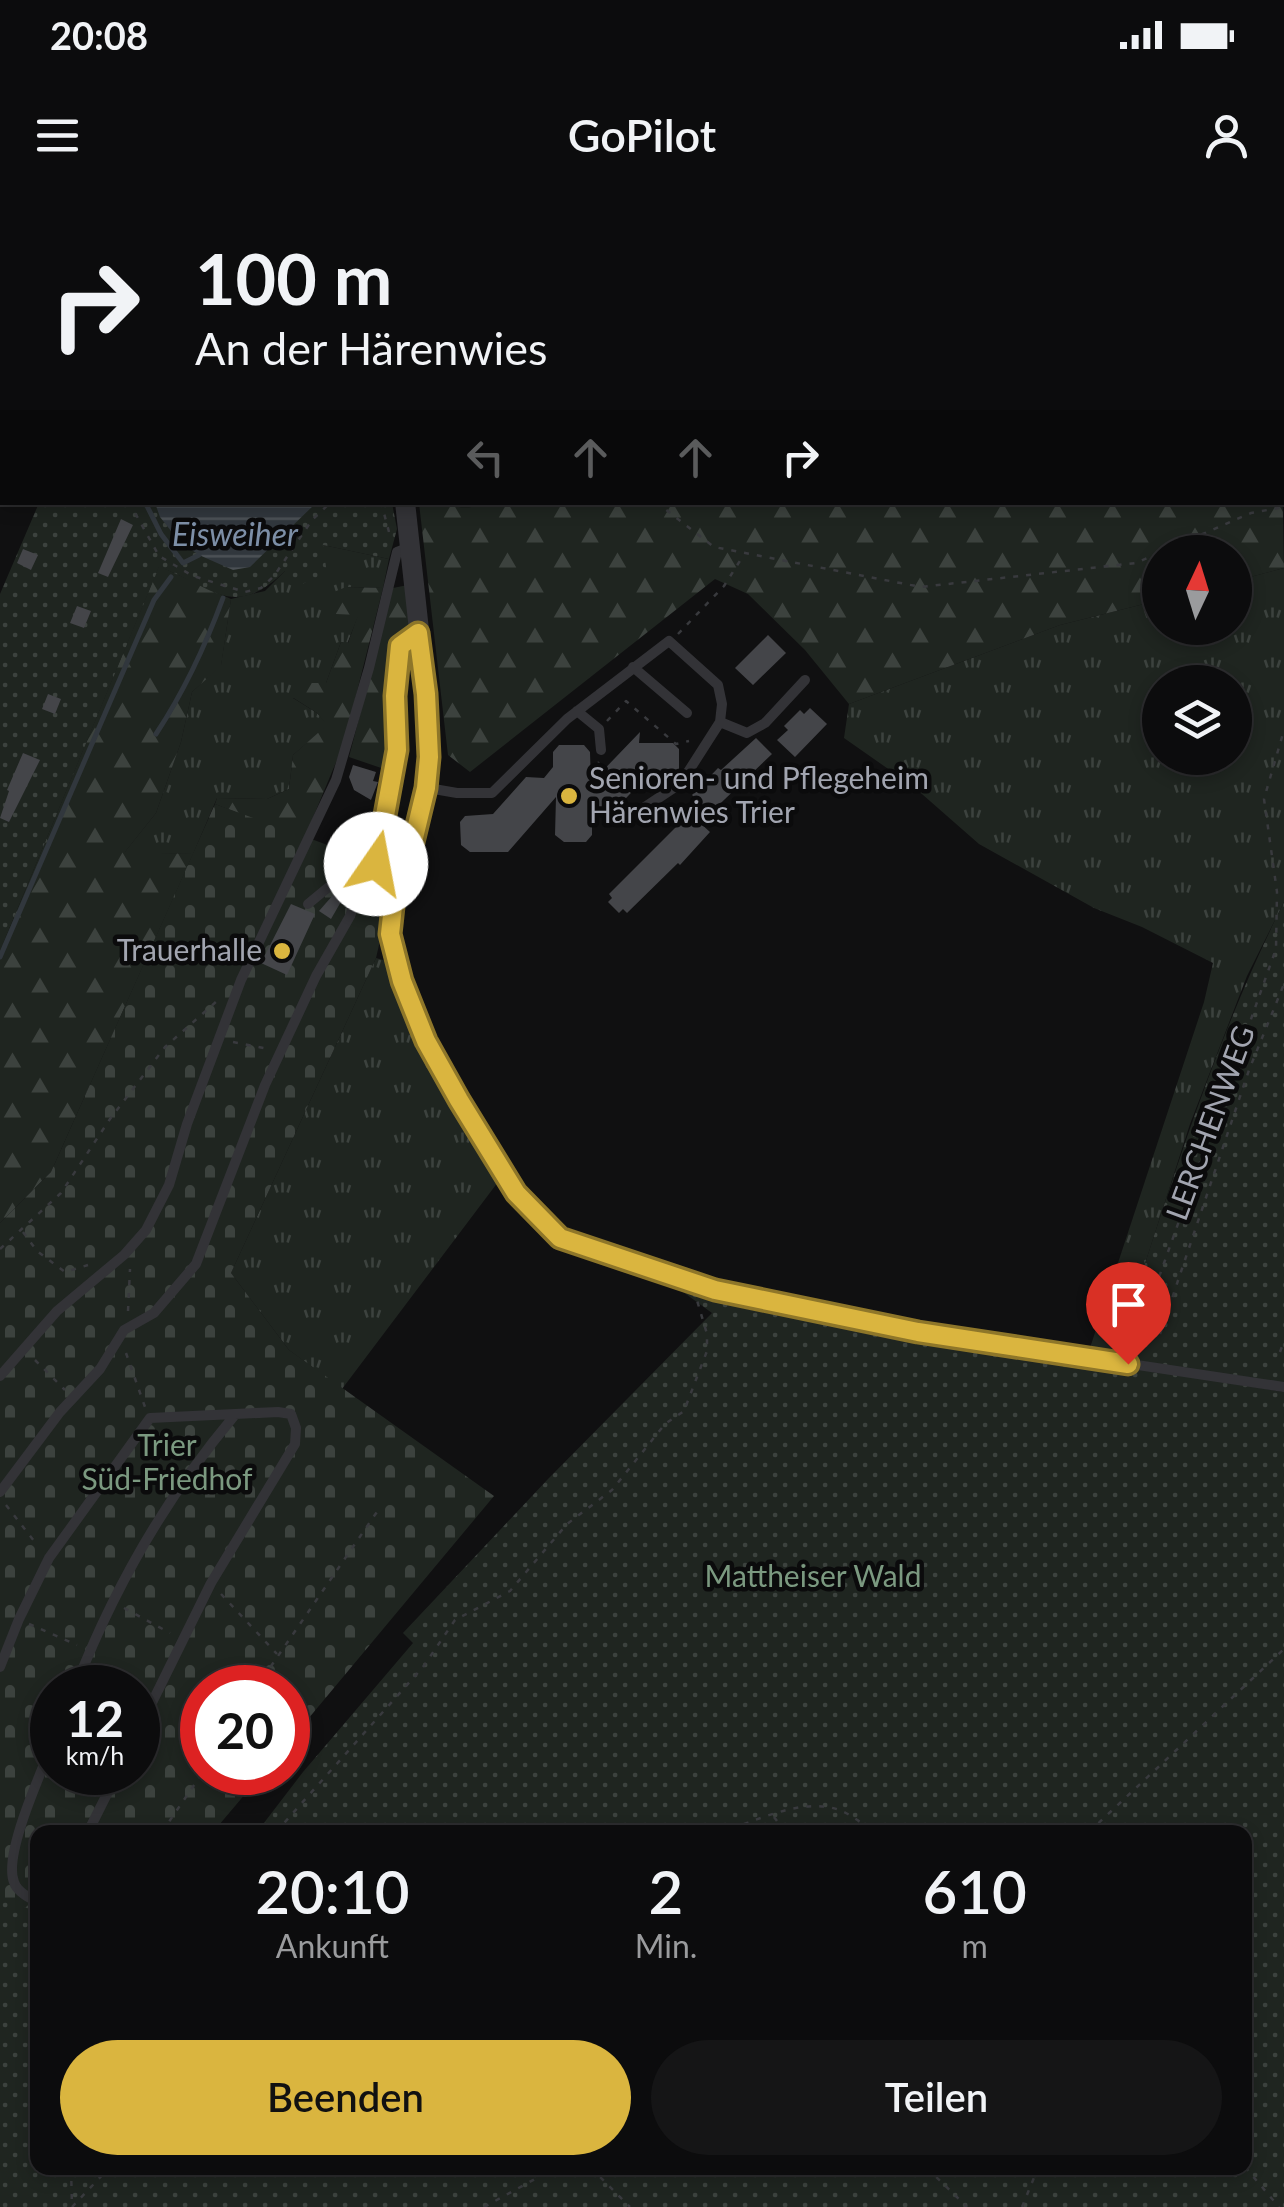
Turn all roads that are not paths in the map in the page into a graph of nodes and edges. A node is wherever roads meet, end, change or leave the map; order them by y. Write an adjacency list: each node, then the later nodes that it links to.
1 (406, 505): 2 (street)
2 (404, 550): 3 (street); 15 (lane)
3 (418, 633): 10 (street); 12 (lane)
4 (634, 667): 6 (lane); 7 (lane); 8 (lane)
5 (806, 680): 8 (lane)
6 (578, 711): 9 (lane); 10 (lane)
7 (687, 713)
8 (720, 722): 11 (lane)
9 (601, 750)
10 (426, 788): 13 (street)
11 (627, 819)
12 (373, 864): 13 (lane); 14 (lane); 18 (lane)
13 (404, 870): 16 (lane)
14 (308, 904)
15 (0, 1376)
16 (1284, 1387)
17 (234, 1416): 19 (lane); 20 (lane); 21 (lane)
18 (0, 1492)
19 (85, 1665)
20 (0, 1667)
21 (160, 1686)
22 (32, 1795): 25 (lane)
23 (106, 1795): 24 (lane)
24 (92, 1825)
25 (30, 1898)

